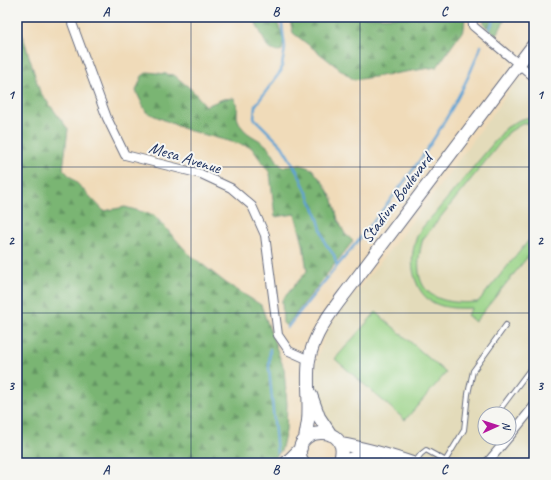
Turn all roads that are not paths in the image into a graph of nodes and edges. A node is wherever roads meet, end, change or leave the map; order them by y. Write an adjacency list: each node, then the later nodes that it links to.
1 (72, 17): 7 (street, Mesa Avenue)
2 (472, 17): 4 (street)
3 (534, 44): 4 (main road, Stadium Boulevard)
4 (518, 64): 5 (street); 7 (main road, Stadium Boulevard)
5 (534, 77)
6 (506, 325): 18 (lane)
7 (309, 360): 9 (main road, Stadium Boulevard)
8 (534, 364): 10 (lane)
9 (307, 383): 13 (main road, Stadium Boulevard); 14 (main road, Stadium Boulevard)
10 (502, 406)
11 (534, 406): 12 (street)
12 (517, 426)
13 (331, 434): 14 (main road); 15 (main road, Stadium Boulevard)
14 (303, 444): 19 (main road); 20 (main road, Stadium Boulevard)
15 (340, 444): 17 (main road); 21 (main road)
16 (500, 446): 23 (street)
17 (388, 455): 21 (main road); 22 (main road)
18 (445, 462): 22 (lane)
19 (286, 463)
20 (303, 463)
21 (339, 463)
22 (413, 463)
23 (487, 463)

